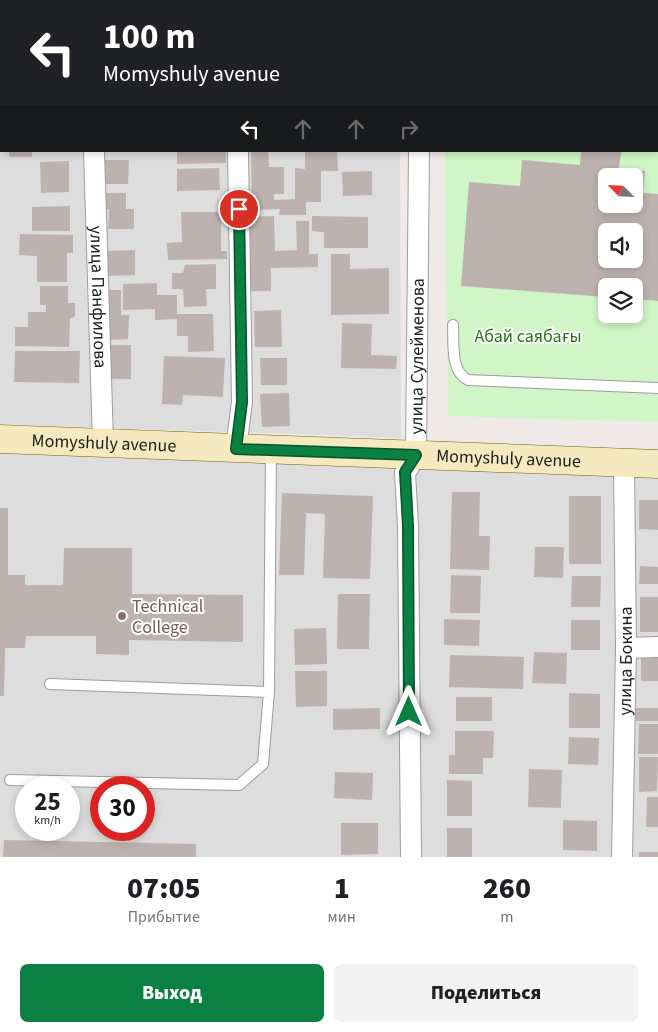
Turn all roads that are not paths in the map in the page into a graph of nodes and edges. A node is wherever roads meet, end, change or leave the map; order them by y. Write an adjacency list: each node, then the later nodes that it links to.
1 (94, 152): 7 (street, улица Панфилова)
2 (238, 152): 8 (street)
3 (419, 152): 10 (street, улица Сулейменова)
4 (453, 325): 5 (lane)
5 (658, 388)
6 (0, 439): 7 (main road, Momyshuly avenue)
7 (103, 442): 8 (main road, Momyshuly avenue)
8 (236, 449): 9 (main road, Momyshuly avenue)
9 (271, 450): 10 (main road, Momyshuly avenue); 16 (lane)
10 (416, 455): 11 (main road, Momyshuly avenue); 18 (street, улица Сулейменова)
11 (624, 464): 12 (main road, Momyshuly avenue); 14 (street, улица Бокина)
12 (658, 464)
13 (658, 647): 14 (street)
14 (626, 648): 19 (street, улица Бокина)
15 (50, 684): 16 (lane)
16 (269, 692): 17 (lane)
17 (10, 780)
18 (411, 857)
19 (622, 857)

